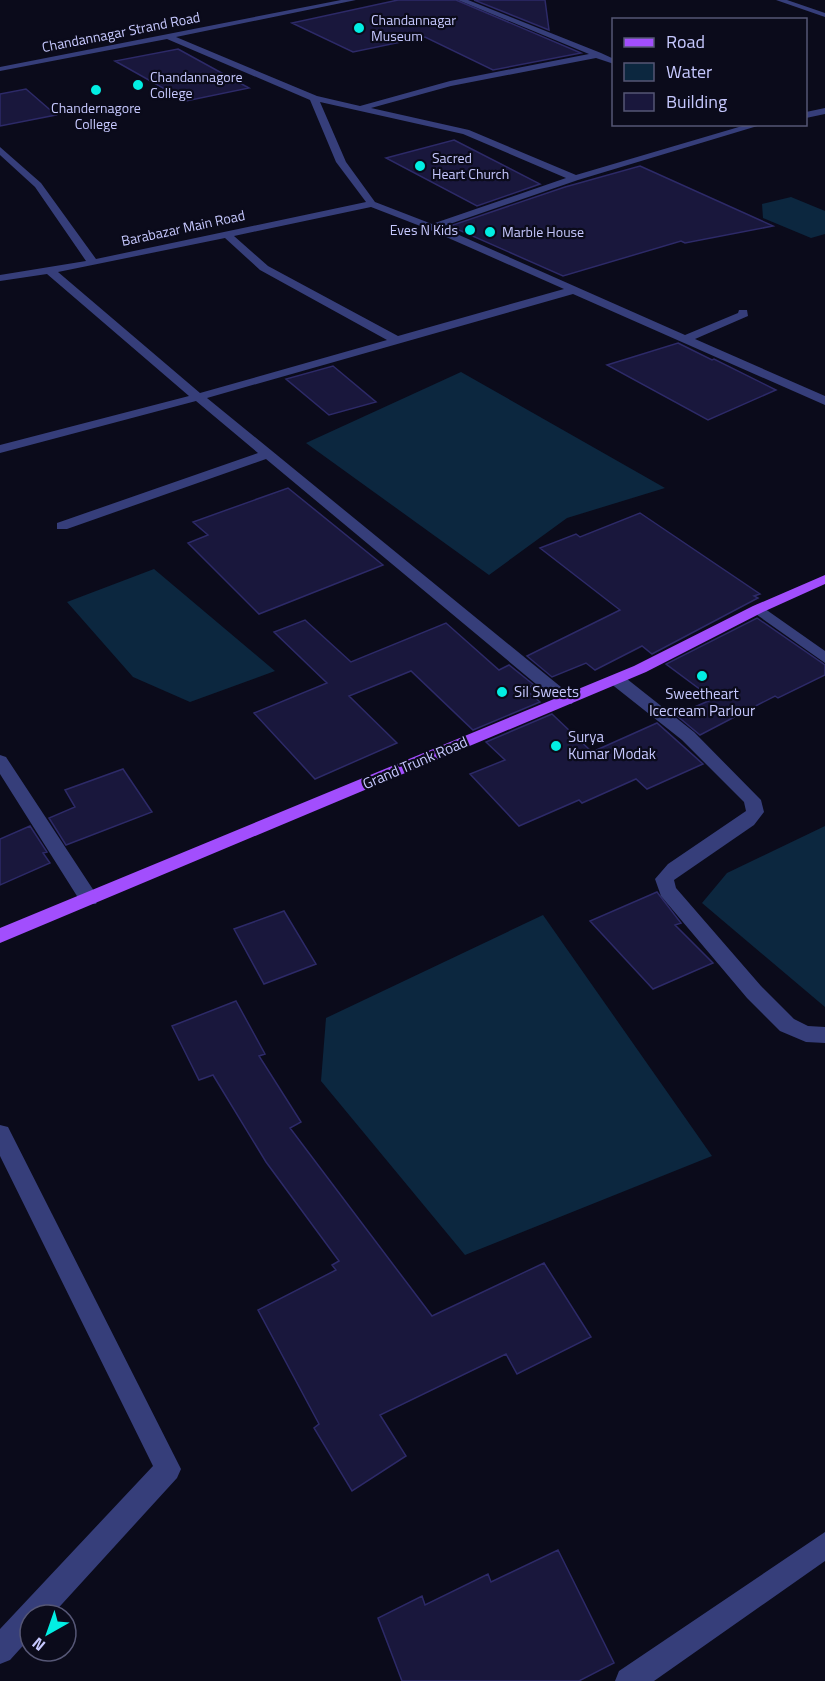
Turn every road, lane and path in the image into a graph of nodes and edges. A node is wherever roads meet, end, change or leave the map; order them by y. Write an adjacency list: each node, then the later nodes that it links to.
1 (352, 0): 6 (street, Chandannagar Strand Road)
2 (462, 0): 7 (street)
3 (796, 0): 4 (street)
4 (782, 1): 5 (street)
5 (825, 15)
6 (170, 37): 9 (street, Chandannagar Strand Road); 10 (street)
7 (597, 55): 8 (street); 11 (street)
8 (612, 61)
9 (0, 69)
10 (314, 98): 11 (street); 17 (street)
11 (360, 109): 16 (street)
12 (825, 111): 13 (street)
13 (807, 115)
14 (753, 126): 16 (street)
15 (0, 150): 20 (street)
16 (575, 178): 18 (street)
17 (372, 204): 18 (street); 19 (street, Barabazar Main Road)
18 (432, 227): 23 (street)
19 (227, 235): 20 (street, Barabazar Main Road); 26 (street)
20 (93, 263): 21 (street, Barabazar Main Road)
21 (48, 269): 22 (street, Barabazar Main Road); 27 (street)
22 (0, 278)
23 (574, 290): 25 (street); 26 (street)
24 (743, 312): 25 (street)
25 (685, 339): 28 (street)
26 (396, 340): 27 (street)
27 (198, 396): 29 (street); 30 (street)
28 (825, 401)
29 (0, 449)
30 (268, 454): 31 (street); 36 (street)
31 (62, 526)
32 (825, 579): 33 (main road, Grand Trunk Road)
33 (758, 609): 34 (street); 35 (main road, Grand Trunk Road)
34 (825, 658)
35 (616, 679): 36 (main road, Grand Trunk Road); 40 (street)
36 (566, 700): 38 (main road, Grand Trunk Road)
37 (0, 761): 38 (street)
38 (89, 899): 39 (main road, Grand Trunk Road)
39 (0, 936)
40 (825, 1035)
41 (0, 1134): 43 (street)
42 (825, 1545): 46 (street)
43 (43, 1603)
44 (18, 1630): 45 (street)
45 (0, 1650)
46 (629, 1681)

